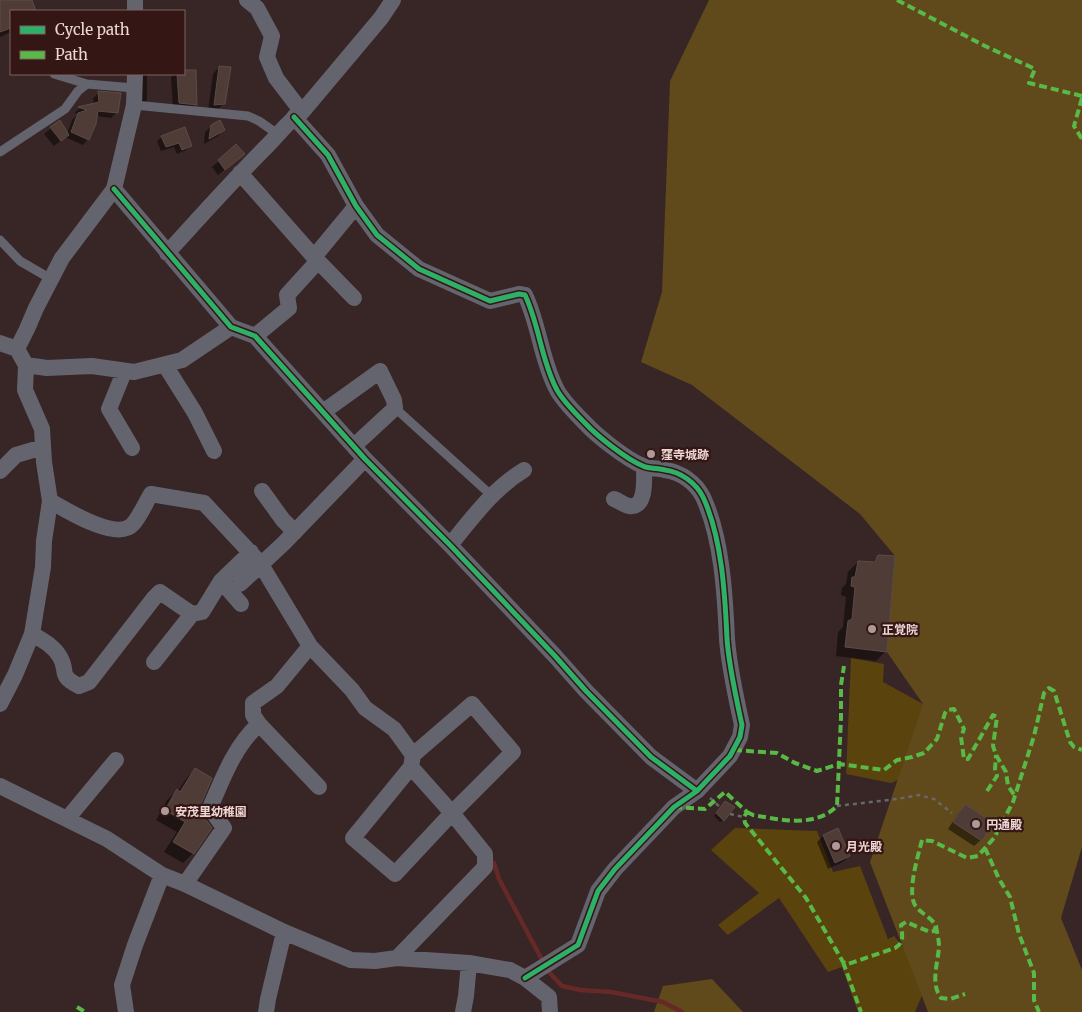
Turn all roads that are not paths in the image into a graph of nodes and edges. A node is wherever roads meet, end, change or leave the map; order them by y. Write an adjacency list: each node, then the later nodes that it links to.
1 (247, 0): 7 (street)
2 (393, 0): 7 (street)
3 (57, 75): 5 (lane)
4 (134, 81): 5 (lane); 6 (street)
5 (87, 84): 9 (lane)
6 (134, 106): 8 (lane); 11 (street)
7 (298, 115): 8 (street); 12 (street)
8 (278, 134): 10 (street)
9 (0, 152)
10 (240, 173): 14 (street); 15 (street)
11 (114, 189): 14 (street); 16 (street)
12 (356, 206): 15 (street); 32 (street)
13 (0, 240): 16 (lane)
14 (167, 253): 18 (street)
15 (316, 259): 17 (street); 19 (street)
16 (51, 279): 21 (street)
17 (354, 298)
18 (232, 327): 19 (street); 23 (street)
19 (255, 336): 26 (street)
20 (0, 343): 21 (street)
21 (17, 349): 22 (street)
22 (26, 365): 24 (street); 28 (street)
23 (165, 365): 24 (street); 30 (street)
24 (124, 372): 29 (street)
25 (395, 408): 26 (street); 27 (street); 36 (lane)
26 (324, 412): 27 (street)
27 (354, 446): 31 (street)
28 (43, 447): 34 (street); 38 (street)
29 (132, 448)
30 (214, 451)
31 (365, 459): 39 (street); 40 (street)
32 (644, 467): 37 (street); 55 (street)
33 (524, 470): 36 (street)
34 (0, 471)
35 (262, 491): 39 (street)
36 (491, 495): 40 (street)
37 (614, 499)
38 (50, 501): 41 (street); 46 (street)
39 (295, 532): 41 (street)
40 (450, 545): 55 (street)
41 (256, 558): 42 (street); 43 (street); 47 (street)
42 (221, 581): 44 (street); 45 (street)
43 (240, 584)
44 (241, 604)
45 (192, 614): 46 (street); 48 (street)
46 (32, 634): 49 (street)
47 (310, 646): 50 (street); 52 (street)
48 (154, 662)
49 (0, 704)
50 (259, 724): 54 (street); 59 (street)
51 (116, 760): 57 (street)
52 (412, 761): 56 (street); 56 (street); 56 (street)
53 (0, 786): 57 (street)
54 (319, 788)
55 (697, 791): 63 (street)
56 (452, 813): 61 (street)
57 (67, 818): 58 (street)
58 (162, 875): 59 (street); 64 (street)
59 (184, 884): 60 (street)
60 (284, 932): 61 (street); 65 (street)
61 (397, 958): 62 (street)
62 (469, 963): 63 (street); 66 (street)
63 (525, 978): 67 (street)
64 (126, 1012)
65 (266, 1012)
66 (463, 1012)
67 (550, 1012)

